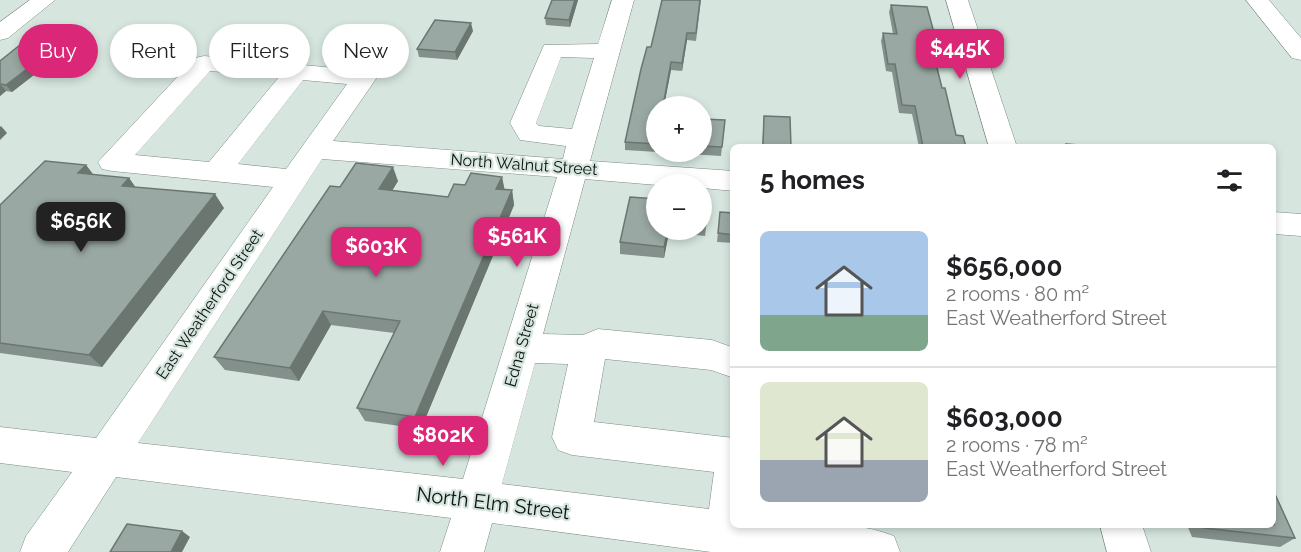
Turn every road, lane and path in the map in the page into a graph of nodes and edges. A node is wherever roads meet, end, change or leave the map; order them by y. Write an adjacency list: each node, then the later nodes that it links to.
1 (44, 0): 5 (street)
2 (623, 0): 6 (street, Edna Street)
3 (957, 0): 11 (street)
4 (1257, 0): 7 (street)
5 (0, 33)
6 (608, 51): 13 (street, Edna Street); 13 (street)
7 (1301, 53)
8 (209, 63): 14 (street)
9 (310, 70): 12 (street, East Weatherford Street)
10 (291, 78): 14 (street)
11 (1003, 144)
12 (314, 149): 13 (street, North Walnut Street); 15 (street, East Weatherford Street)
13 (577, 153): 16 (street, North Walnut Street); 19 (street, Edna Street)
14 (217, 171): 15 (street)
15 (294, 179): 24 (street, East Weatherford Street)
16 (730, 180)
17 (1276, 223): 18 (street)
18 (1301, 225)
19 (520, 348): 20 (street); 25 (street, Edna Street)
20 (589, 350): 21 (street); 23 (street)
21 (730, 362)
22 (0, 445): 24 (street, North Elm Street)
23 (730, 456)
24 (106, 457): 25 (street, North Elm Street); 29 (street, East Weatherford Street)
25 (477, 501): 28 (street, North Elm Street); 30 (street, Edna Street)
26 (730, 512): 28 (street)
27 (1121, 528): 32 (street)
28 (728, 533): 31 (street, North Elm Street)
29 (42, 552)
30 (462, 552)
31 (878, 552)
32 (1129, 552)

